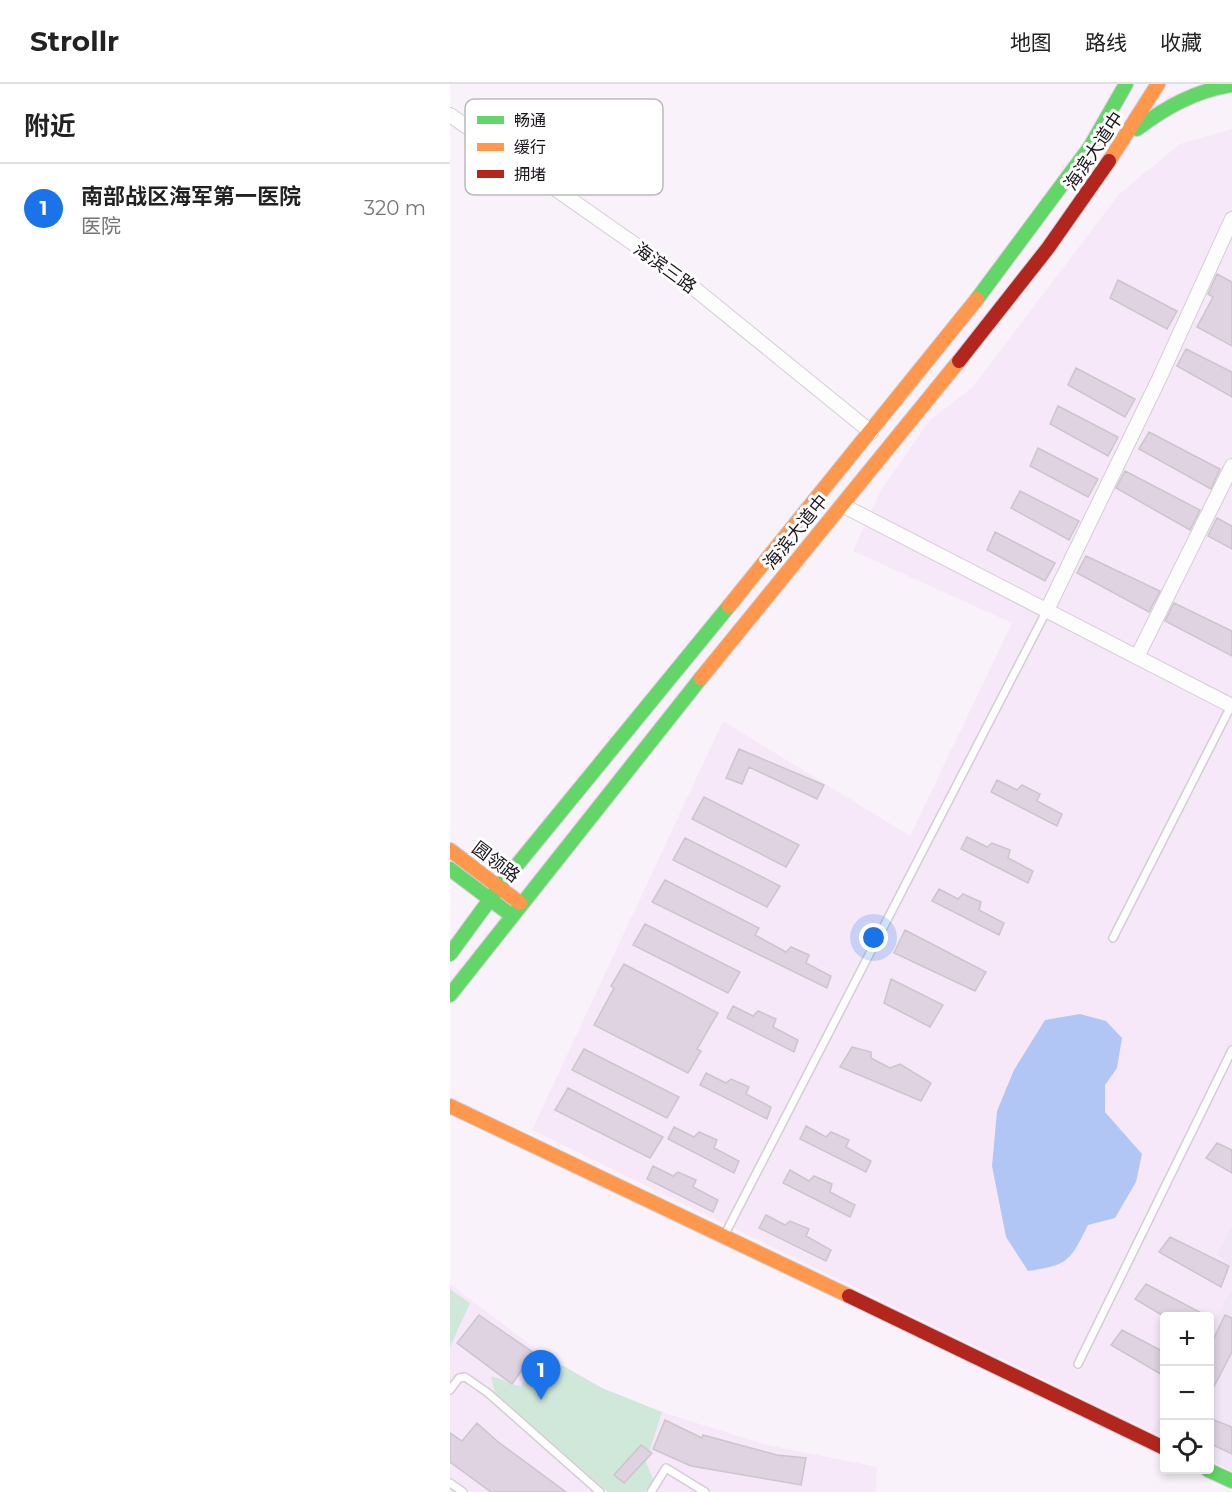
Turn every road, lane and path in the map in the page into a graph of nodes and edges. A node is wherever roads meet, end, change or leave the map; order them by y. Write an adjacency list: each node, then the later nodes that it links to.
1 (1114, 84): 6 (main road)
2 (1126, 84): 6 (main road, 海滨大道中)
3 (1158, 84): 8 (main road, 海滨大道中)
4 (1232, 85): 8 (main road)
5 (450, 115): 7 (street, 海滨三路)
6 (1106, 119): 11 (main road, 海滨大道中)
7 (465, 126)
8 (1125, 138): 13 (main road, 海滨大道中)
9 (564, 195): 11 (street, 海滨三路)
10 (1232, 219): 14 (street)
11 (871, 432): 19 (main road, 海滨大道中)
12 (1232, 466): 15 (street)
13 (842, 505): 14 (street); 21 (main road, 海滨大道中)
14 (1047, 610): 15 (street); 28 (lane)
15 (1137, 657): 16 (street)
16 (1232, 705): 23 (lane)
17 (450, 850): 19 (main road, 圆领路)
18 (450, 869): 20 (main road, 圆领路)
19 (499, 887): 20 (main road, 海滨大道中); 21 (main road, 圆领路)
20 (490, 899): 22 (main road, 圆领路); 24 (main road, 海滨大道中)
21 (519, 903): 22 (main road, 海滨大道中)
22 (512, 915): 25 (main road, 海滨大道中)
23 (1113, 938)
24 (450, 954)
25 (450, 995)
26 (1232, 1050): 29 (lane)
27 (450, 1106): 28 (main road)
28 (724, 1235): 31 (main road)
29 (1078, 1364)
30 (450, 1390): 36 (lane)
31 (1160, 1446)
32 (1214, 1473): 33 (main road)
33 (1232, 1481)
34 (450, 1483): 35 (lane)
35 (463, 1492)
36 (600, 1492)
37 (651, 1492): 38 (lane)
38 (705, 1492)

